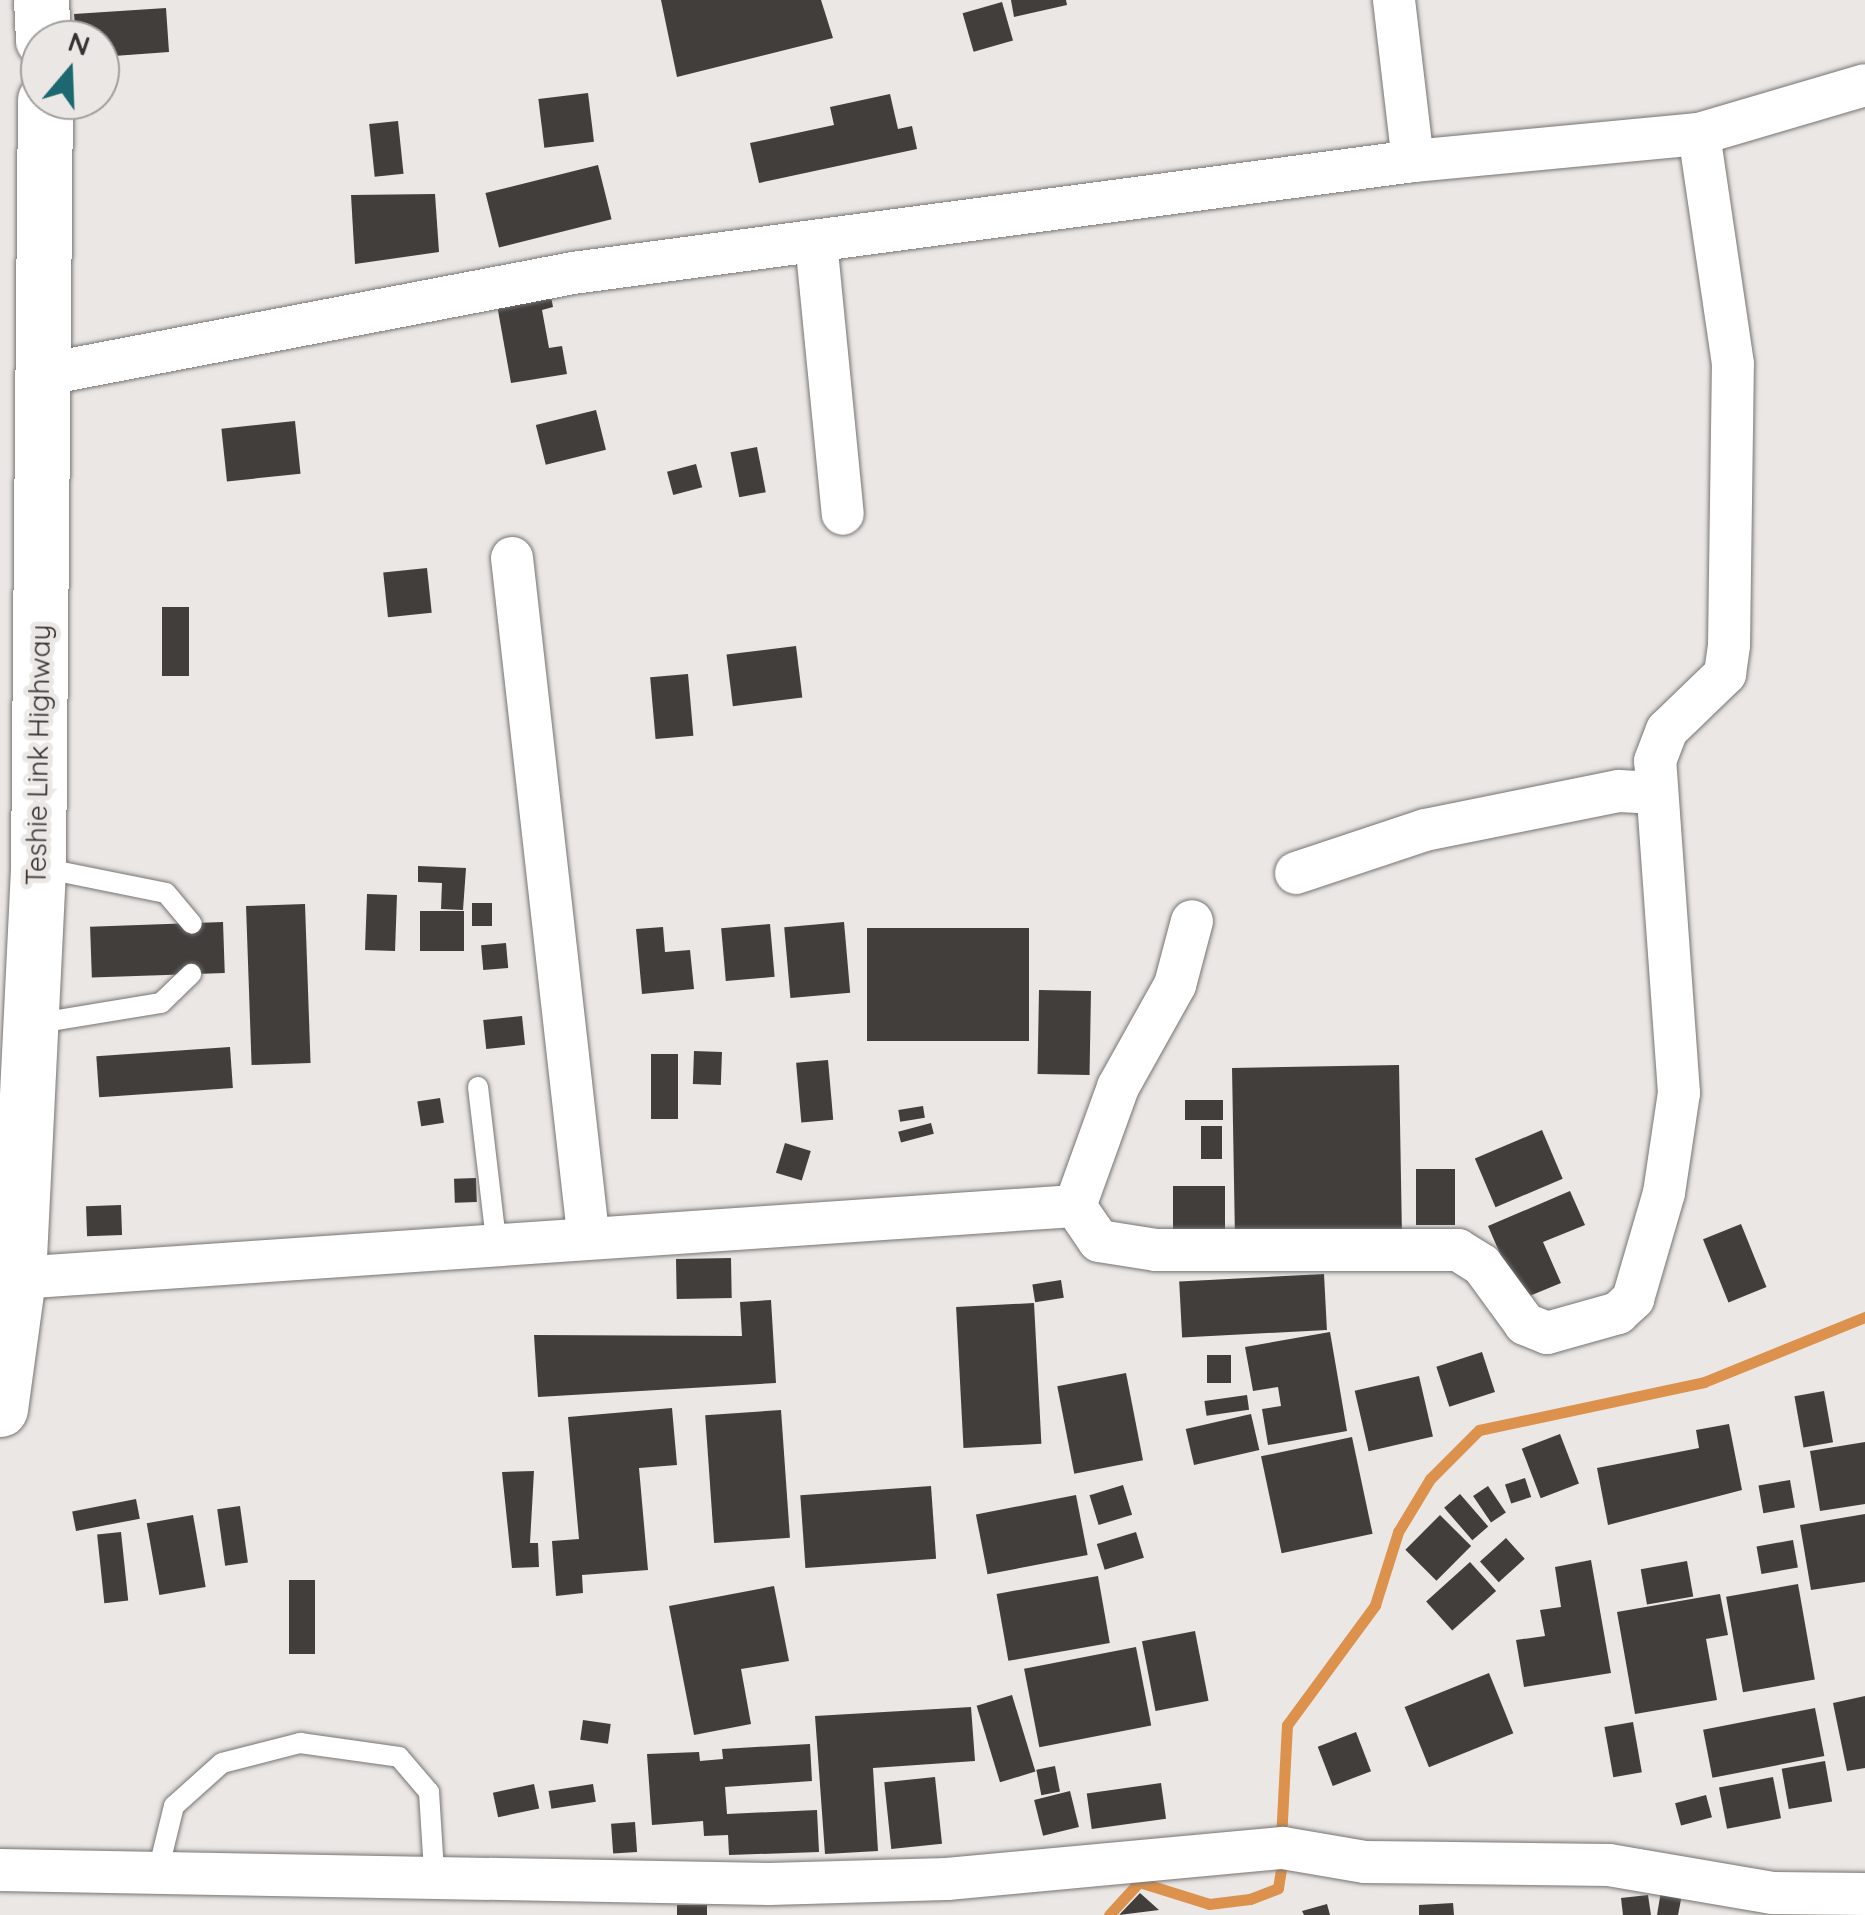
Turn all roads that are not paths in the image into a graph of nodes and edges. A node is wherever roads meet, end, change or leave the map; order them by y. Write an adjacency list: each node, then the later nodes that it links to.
1 (1394, 0): 5 (street)
2 (1865, 85): 4 (street)
3 (45, 120): 7 (main road, Teshie Link Highway)
4 (1699, 134): 5 (street); 10 (street)
5 (1414, 161): 6 (street)
6 (816, 241): 7 (street); 8 (street)
7 (41, 375): 11 (main road, Teshie Link Highway)
8 (842, 514)
9 (512, 558): 19 (street)
10 (1653, 793): 12 (street); 18 (street)
11 (38, 867): 14 (lane); 16 (main road, Teshie Link Highway)
12 (1296, 873)
13 (1192, 921): 18 (street)
14 (192, 924)
15 (191, 974): 16 (lane)
16 (31, 1024): 21 (main road, Teshie Link Highway)
17 (478, 1088): 20 (lane)
18 (1075, 1206): 19 (street)
19 (588, 1233): 20 (street)
20 (496, 1240): 21 (street)
21 (18, 1278): 22 (main road, Teshie Link Highway)
22 (0, 1409)
23 (0, 1870): 24 (street)
24 (158, 1871): 25 (street); 25 (lane)
25 (434, 1872): 27 (street)
26 (1865, 1894): 27 (street)
27 (1766, 1904)

